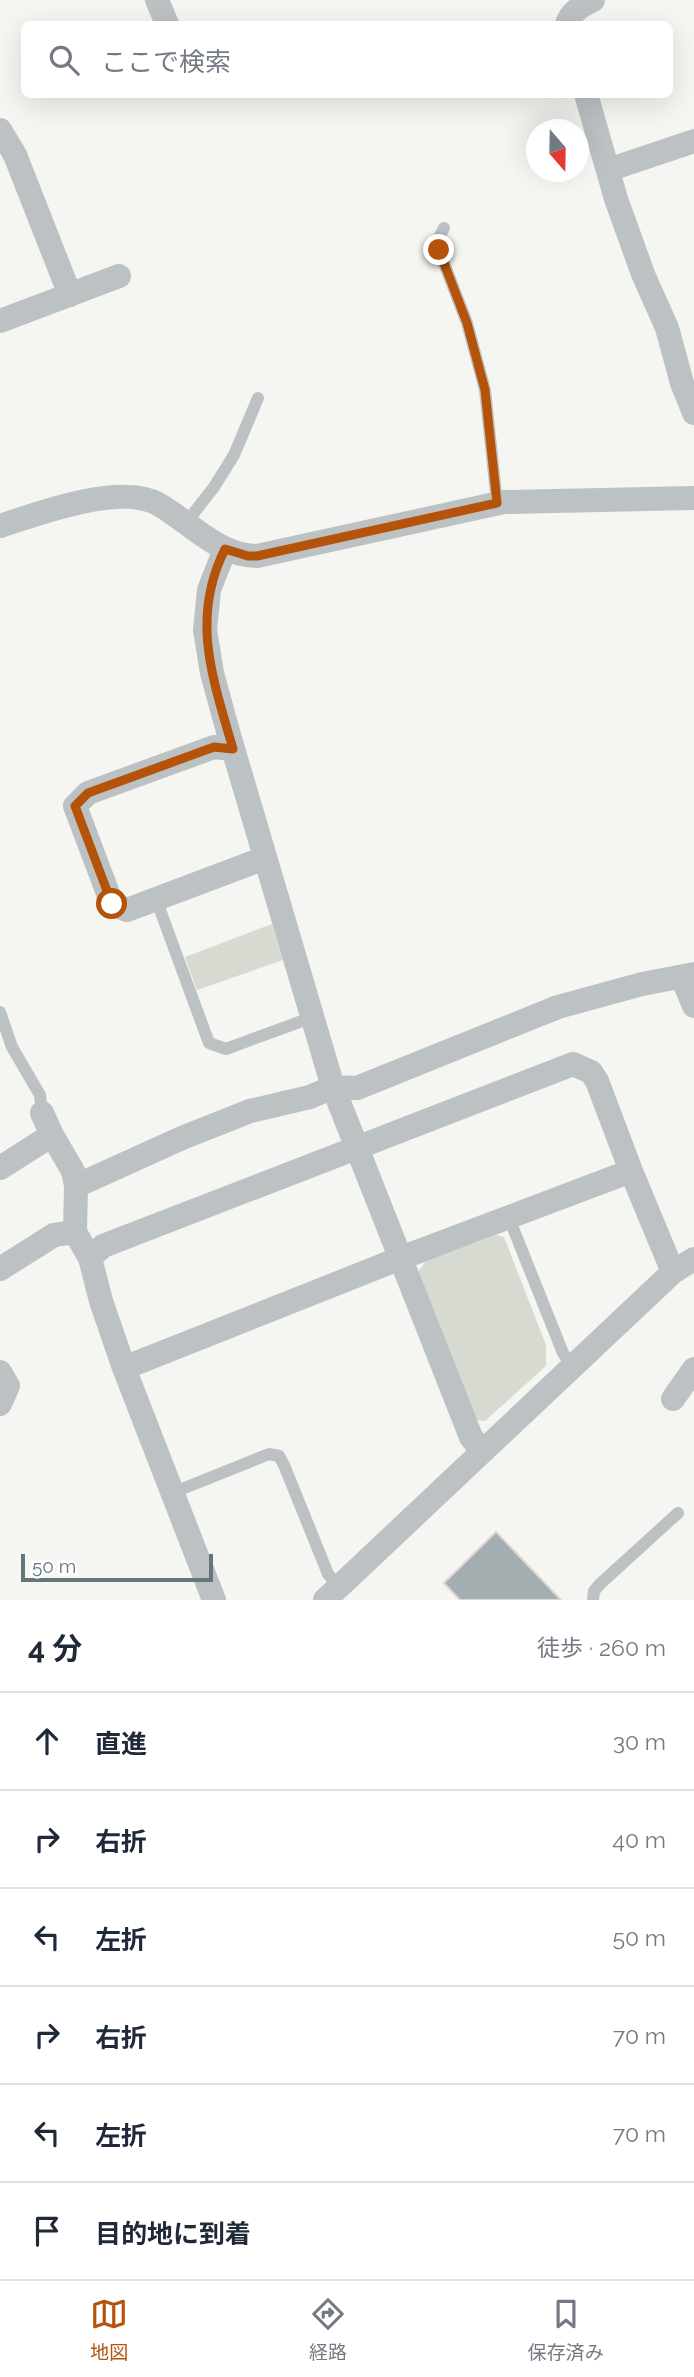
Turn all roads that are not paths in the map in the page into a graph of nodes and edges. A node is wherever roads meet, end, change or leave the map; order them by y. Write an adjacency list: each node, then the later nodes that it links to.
1 (156, 0): 3 (street)
2 (593, 0): 4 (street)
3 (166, 21)
4 (568, 21)
5 (587, 98): 8 (street)
6 (0, 130): 9 (street)
7 (694, 141): 8 (street)
8 (608, 170): 15 (street)
9 (10, 173): 12 (street)
10 (444, 228): 17 (lane)
11 (119, 276): 12 (street)
12 (70, 295): 13 (street)
13 (0, 321)
14 (258, 398): 18 (lane)
15 (694, 413)
16 (694, 498): 17 (street)
17 (497, 503): 20 (street)
18 (186, 523): 19 (street); 20 (street)
19 (0, 526)
20 (225, 549): 21 (street)
21 (233, 749): 22 (street); 23 (street)
22 (265, 858): 23 (street); 27 (street)
23 (156, 899): 27 (lane)
24 (688, 975): 25 (street); 28 (street)
25 (694, 1006)
26 (0, 1012): 29 (lane)
27 (313, 1017): 28 (street)
28 (333, 1087): 31 (street); 34 (street)
29 (42, 1113): 30 (street)
30 (52, 1135): 32 (street); 34 (street)
31 (358, 1148): 33 (street); 37 (street); 38 (street)
32 (0, 1168)
33 (631, 1171): 35 (street); 41 (street)
34 (76, 1186): 36 (street)
35 (509, 1218): 38 (street); 42 (lane)
36 (75, 1232): 37 (street); 40 (street)
37 (90, 1258): 43 (street)
38 (401, 1258): 43 (street); 48 (street)
39 (694, 1259): 41 (street)
40 (0, 1269)
41 (673, 1272): 42 (street)
42 (572, 1366): 48 (street)
43 (124, 1368): 49 (street)
44 (694, 1369): 46 (street)
45 (0, 1372): 47 (street)
46 (673, 1399)
47 (0, 1404)
48 (482, 1451): 51 (street)
49 (172, 1493): 51 (lane); 52 (street)
50 (678, 1513): 53 (lane)
51 (332, 1594)
52 (214, 1600)
53 (593, 1600)

